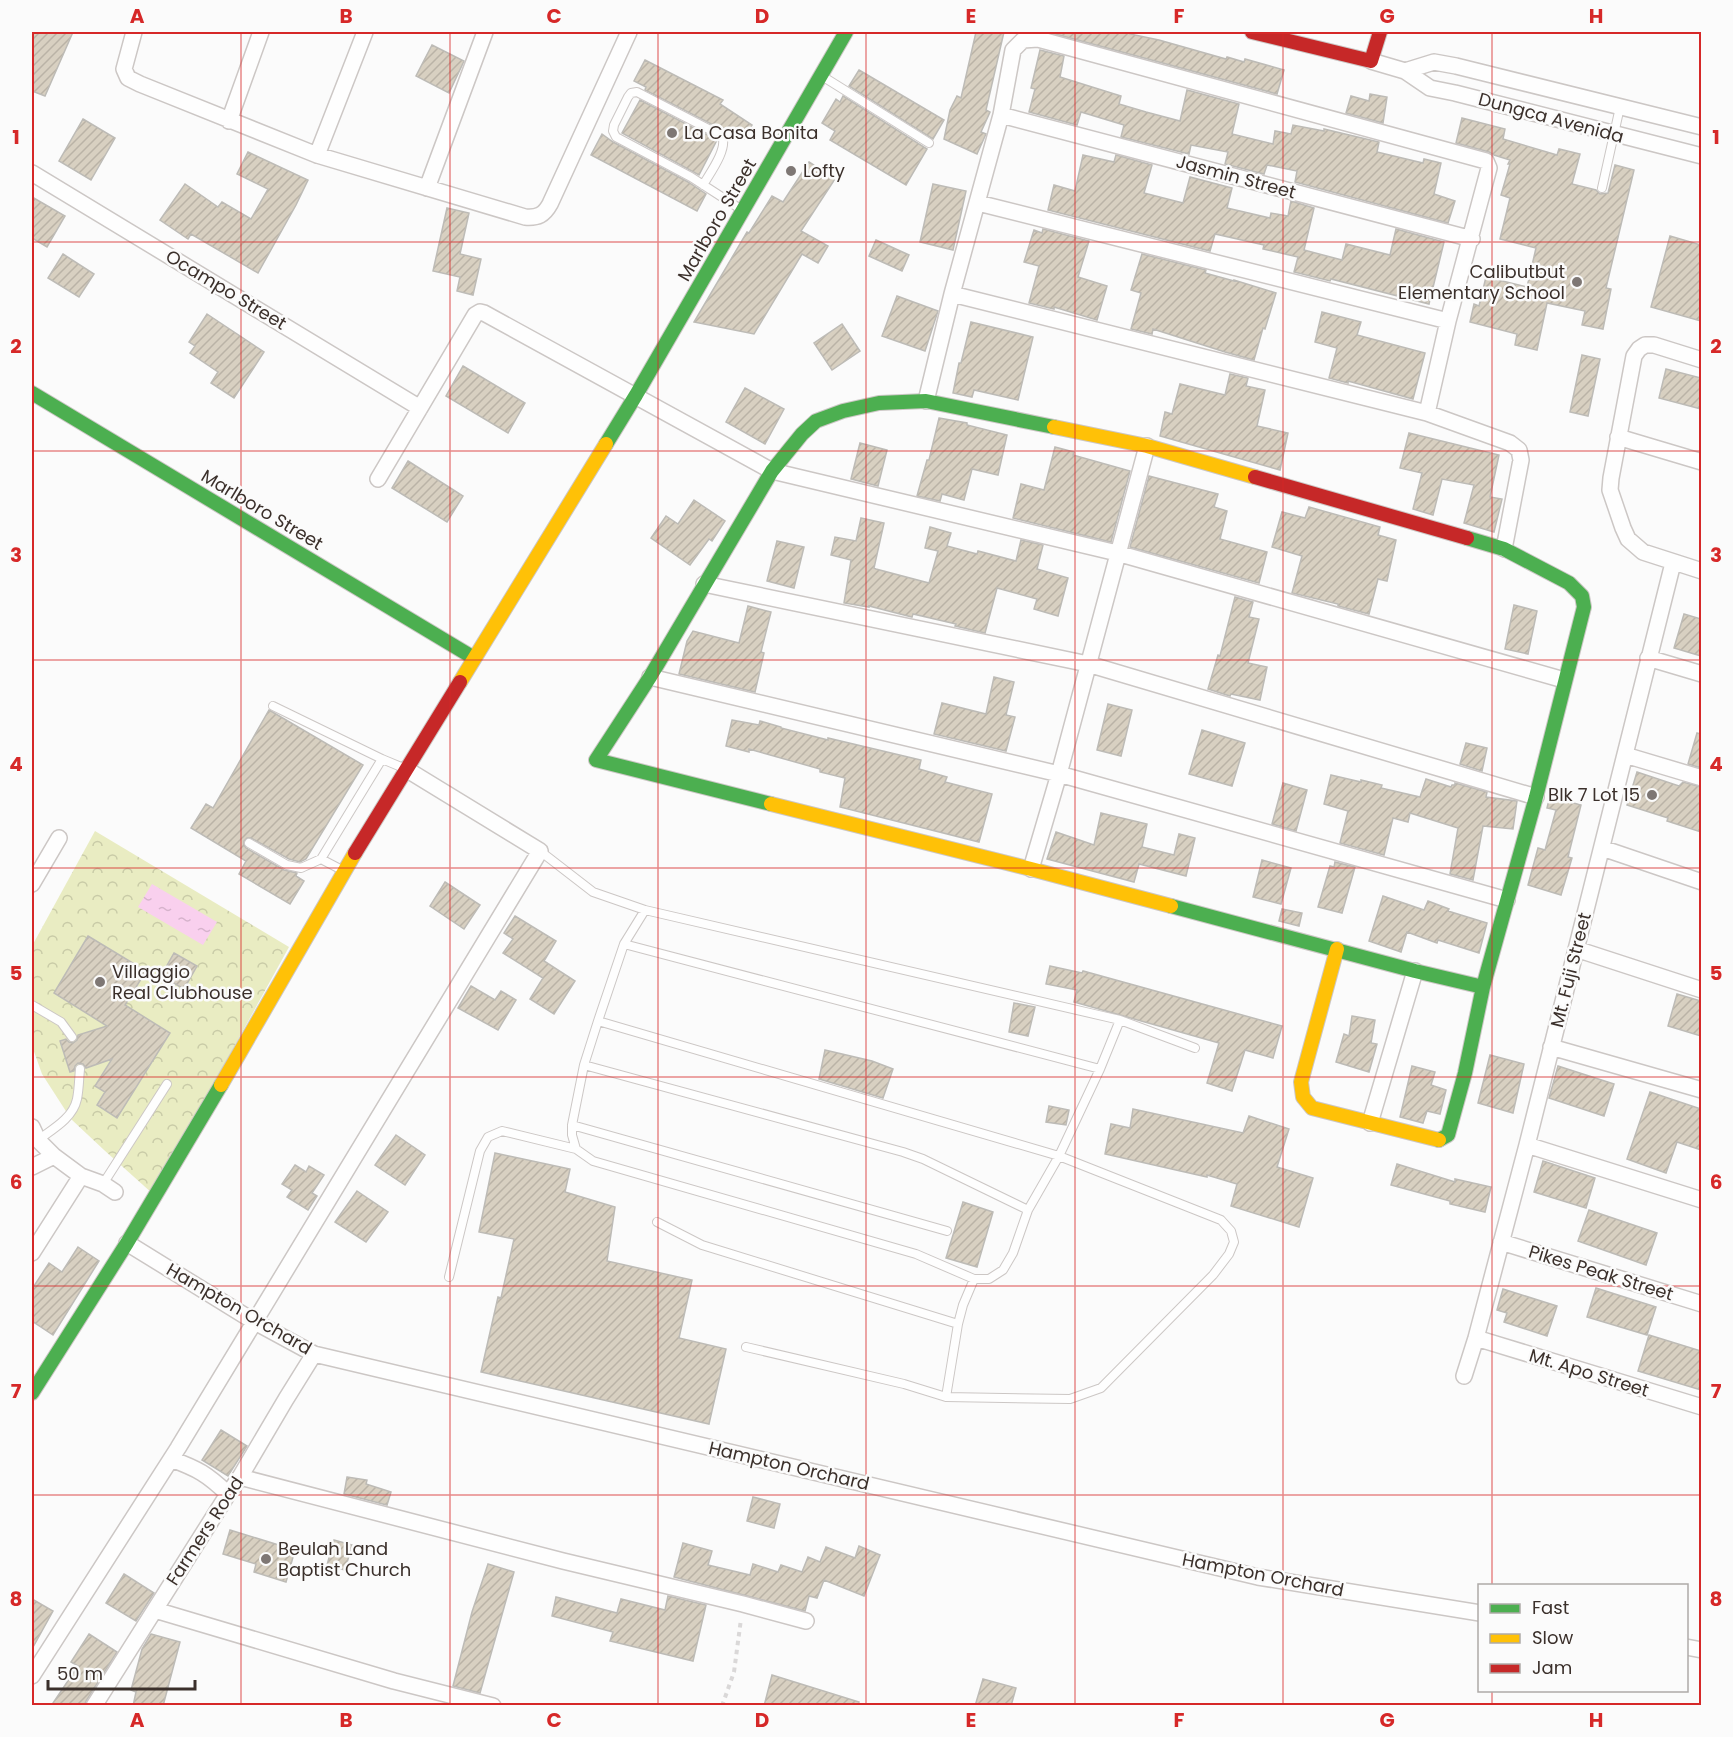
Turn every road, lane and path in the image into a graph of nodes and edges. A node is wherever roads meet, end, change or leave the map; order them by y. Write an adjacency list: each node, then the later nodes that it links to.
1 (134, 32): 14 (street)
2 (261, 32): 14 (street)
3 (365, 32): 18 (street)
4 (485, 32): 22 (street)
5 (629, 32): 22 (street)
6 (846, 32): 11 (street, Marlboro Street)
7 (1252, 32): 9 (street)
8 (1380, 32): 9 (street)
9 (1371, 61): 10 (street, Dungca Avenida)
10 (1405, 71): 12 (street, Dungca Avenida); 16 (street, Dungca Avenida)
11 (821, 75): 17 (lane); 25 (street, Marlboro Street)
12 (1620, 107): 15 (street, Dungca Avenida); 16 (lane)
13 (1001, 115): 24 (street); 26 (street, Jasmin Street); 26 (street)
14 (230, 121): 18 (street)
15 (1701, 127)
16 (1615, 134): 19 (street, Dungca Avenida); 23 (lane)
17 (929, 143)
18 (317, 155): 22 (street)
19 (1701, 156)
20 (32, 174): 33 (street, Ocampo Street)
21 (703, 185): 21 (lane); 25 (lane)
22 (427, 188)
23 (1602, 188)
24 (978, 203): 27 (street); 28 (street)
25 (743, 211): 31 (street, Marlboro Street)
26 (1472, 239): 28 (street)
27 (952, 294): 32 (street); 34 (street)
28 (1448, 321): 34 (street)
29 (1701, 360): 35 (street)
30 (32, 393): 45 (street, Marlboro Street)
31 (636, 395): 33 (street); 38 (street); 45 (street, Marlboro Street)
32 (926, 401): 36 (street); 38 (street)
33 (420, 408): 39 (street)
34 (1427, 413): 40 (street)
35 (1618, 437): 37 (street); 42 (street)
36 (1147, 446): 40 (street); 41 (street)
37 (1701, 462)
38 (772, 471): 41 (street); 44 (street)
39 (378, 479)
40 (1504, 549): 50 (street)
41 (1118, 553): 47 (street); 50 (street)
42 (1673, 563): 43 (street); 46 (street, Mt. Fuji Street)
43 (1701, 571)
44 (704, 584): 47 (street); 49 (street)
45 (474, 658): 54 (street, Marlboro Street)
46 (1648, 658): 48 (street); 52 (street, Mt. Fuji Street)
47 (1088, 664): 55 (street); 57 (street)
48 (1701, 674)
49 (650, 677): 55 (street); 63 (street)
50 (1564, 680): 57 (street)
51 (273, 706): 53 (lane)
52 (1625, 755): 56 (street); 60 (street, Mt. Fuji Street)
53 (382, 759): 54 (lane); 62 (lane)
54 (406, 769): 61 (street); 64 (street, Marlboro Street)
55 (1059, 774): 63 (street); 67 (street)
56 (1701, 778)
57 (1536, 797): 67 (street)
58 (59, 838): 66 (street)
59 (249, 843): 62 (lane)
60 (1602, 848): 65 (street); 71 (street, Mt. Fuji Street)
61 (540, 851): 68 (lane); 106 (street)
62 (321, 859): 64 (lane)
63 (1031, 869): 70 (street)
64 (344, 871): 101 (street, Marlboro Street)
65 (1701, 882)
66 (32, 884)
67 (1507, 900): 73 (street)
68 (645, 910): 69 (lane); 76 (lane)
69 (624, 944): 77 (lane); 83 (lane)
70 (1337, 949): 72 (street); 86 (street)
71 (1576, 949): 74 (street); 79 (street, Mt. Fuji Street)
72 (1415, 971): 73 (street); 86 (street)
73 (1482, 987): 86 (street)
74 (1701, 990)
75 (32, 1005): 78 (lane)
76 (1120, 1020): 80 (lane); 83 (lane)
77 (598, 1022): 81 (lane); 92 (lane)
78 (72, 1037)
79 (1551, 1047): 85 (street); 89 (street, Mt. Fuji Street)
80 (1196, 1048)
81 (584, 1065): 87 (lane); 97 (lane)
82 (80, 1069): 88 (lane)
83 (1100, 1069): 92 (lane)
84 (167, 1083): 95 (lane)
85 (1701, 1090)
86 (1370, 1123)
87 (572, 1125): 90 (lane); 99 (lane)
88 (35, 1134): 91 (street)
89 (1527, 1145): 96 (street); 100 (street, Mt. Fuji Street)
90 (576, 1149): 103 (lane); 104 (lane)
91 (54, 1156): 93 (street); 94 (street)
92 (1059, 1156): 97 (lane); 113 (lane)
93 (32, 1167)
94 (81, 1176): 95 (street); 102 (street)
95 (109, 1188)
96 (1701, 1200)
97 (1028, 1210): 104 (lane)
98 (657, 1222): 107 (lane)
99 (947, 1231)
100 (1501, 1242): 105 (street, Pikes Peak Street); 108 (street, Mt. Fuji Street)
101 (127, 1243): 106 (street, Hampton Orchard); 112 (street, Marlboro Street)
102 (32, 1253)
103 (449, 1277)
104 (974, 1279): 107 (lane)
105 (1701, 1304)
106 (255, 1322): 110 (street, Hampton Orchard); 115 (street)
107 (958, 1324): 113 (lane)
108 (1476, 1338): 111 (street, Mt. Fuji Street); 114 (street, Mt. Apo Street)
109 (746, 1347): 113 (lane)
110 (314, 1354): 116 (street, Farmers Road); 120 (street, Hampton Orchard)
111 (1464, 1376)
112 (32, 1393)
113 (946, 1397)
114 (1701, 1407)
115 (171, 1459): 117 (street); 122 (street)
116 (240, 1477): 117 (street, Farmers Road); 118 (street)
117 (228, 1494): 119 (street, Farmers Road)
118 (743, 1604): 121 (street); 125 (path)
119 (155, 1610): 123 (street, Farmers Road); 124 (street)
120 (1478, 1613)
121 (806, 1621)
122 (32, 1676)
123 (94, 1706)
124 (493, 1706)
125 (722, 1706)

